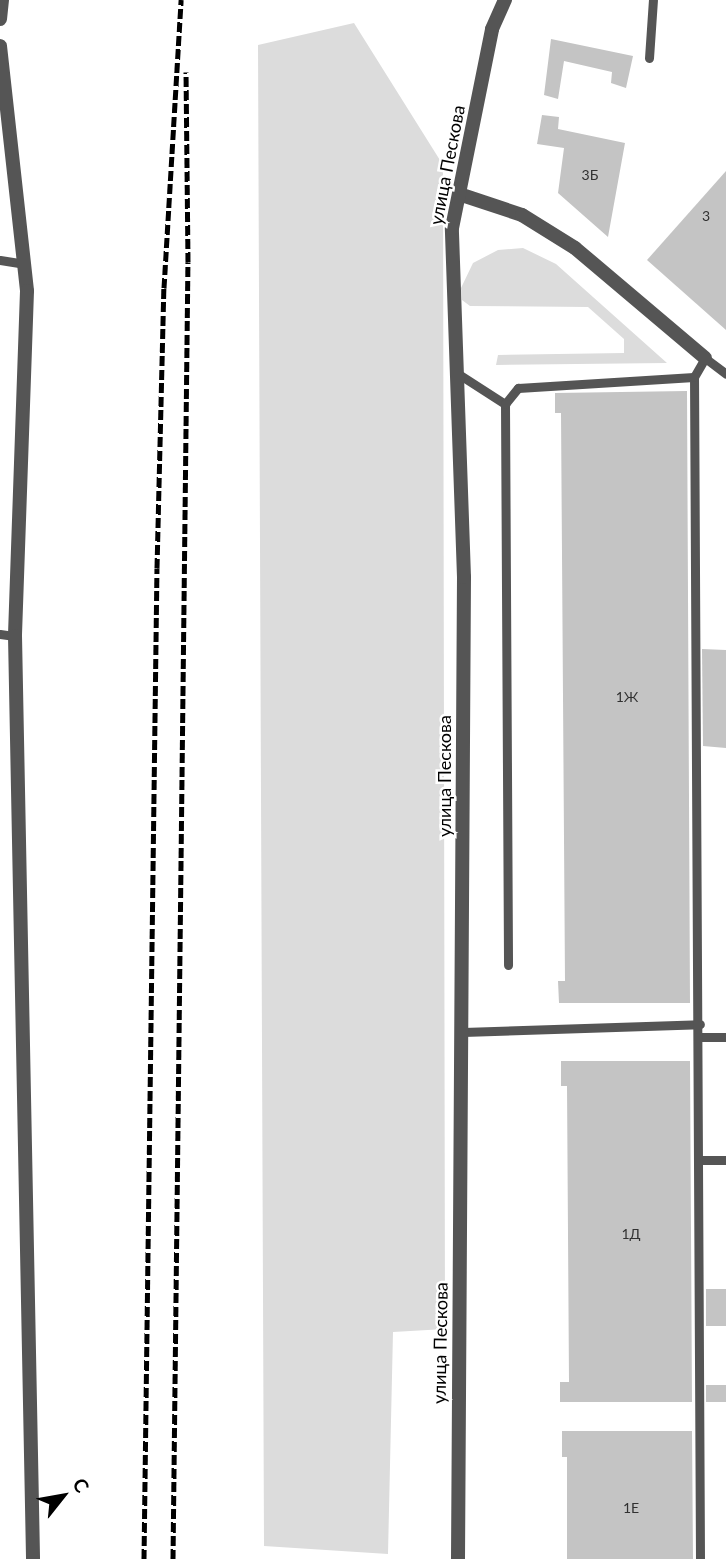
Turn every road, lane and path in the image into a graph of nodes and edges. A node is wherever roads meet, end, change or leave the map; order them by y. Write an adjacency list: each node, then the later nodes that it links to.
1 (2, 0): 4 (street)
2 (505, 0): 7 (street, улица Пескова)
3 (653, 0): 6 (lane)
4 (0, 19)
5 (0, 46): 9 (street)
6 (649, 58)
7 (460, 194): 10 (street); 12 (street, улица Пескова)
8 (0, 260): 9 (lane)
9 (24, 264): 16 (street)
10 (705, 358): 11 (lane); 13 (lane)
11 (726, 374)
12 (460, 375): 14 (lane); 19 (street, улица Пескова)
13 (694, 377): 14 (lane); 18 (lane)
14 (505, 404): 17 (lane)
15 (0, 634): 16 (lane)
16 (15, 636): 24 (street)
17 (508, 965)
18 (700, 1024): 19 (lane); 20 (lane)
19 (463, 1032): 25 (street, улица Пескова)
20 (700, 1037): 21 (lane); 22 (lane)
21 (726, 1037)
22 (700, 1160): 23 (lane); 26 (lane)
23 (726, 1160)
24 (33, 1559)
25 (458, 1559)
26 (700, 1559)

